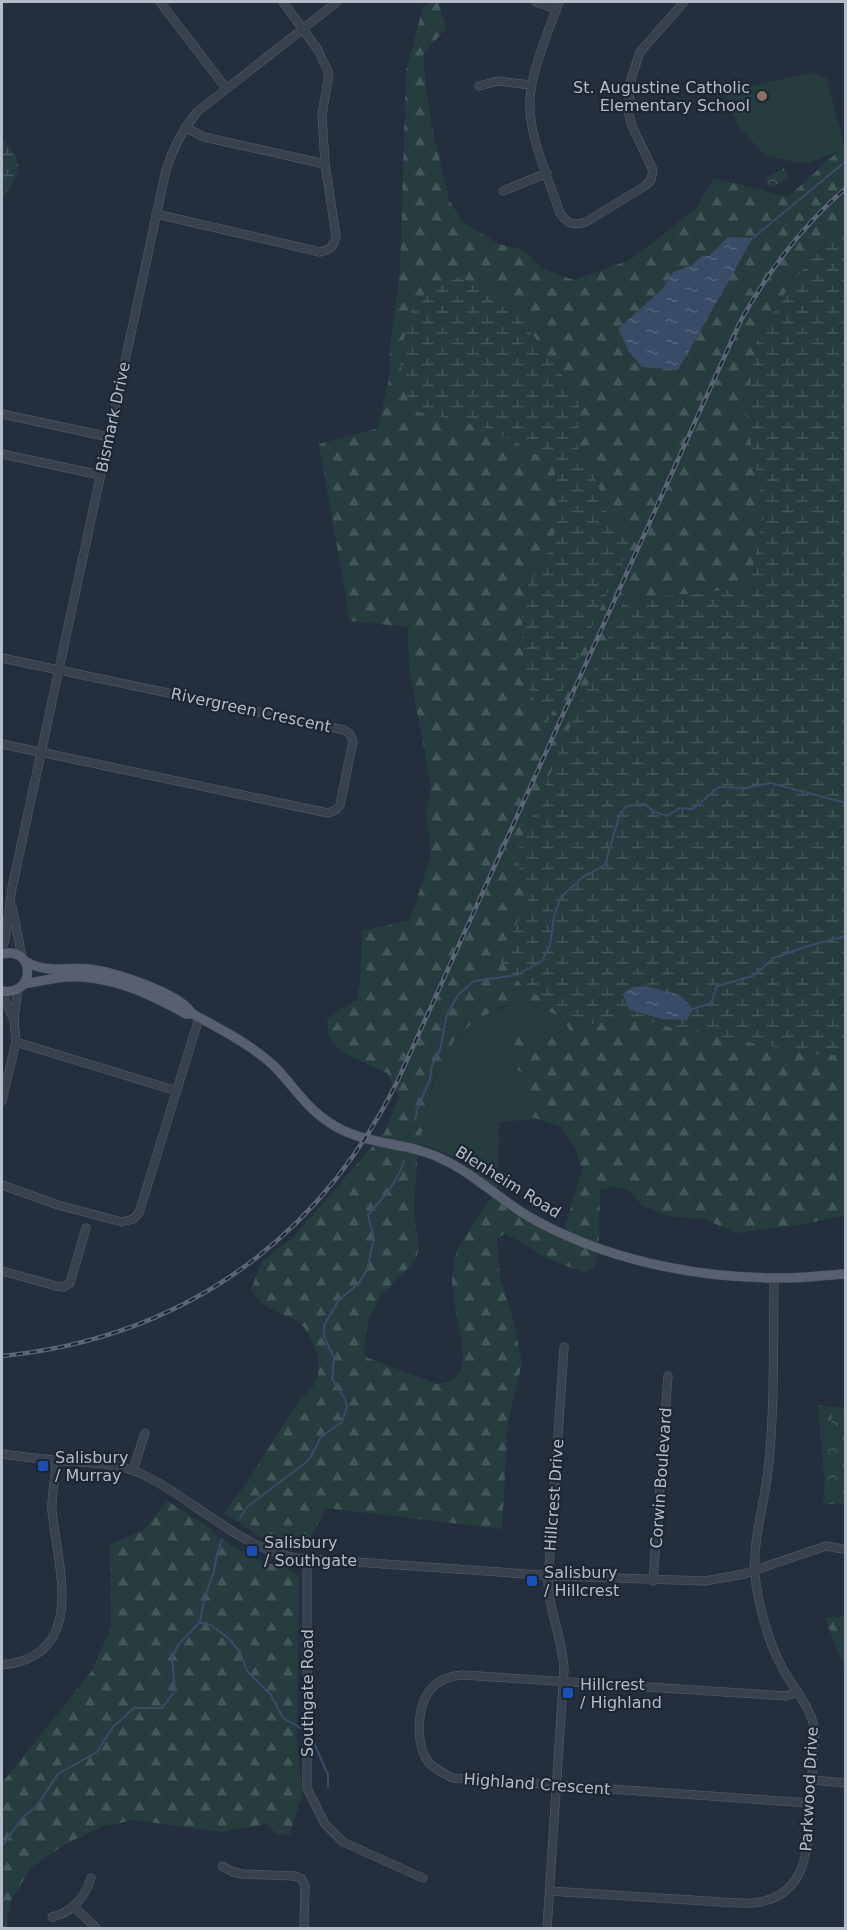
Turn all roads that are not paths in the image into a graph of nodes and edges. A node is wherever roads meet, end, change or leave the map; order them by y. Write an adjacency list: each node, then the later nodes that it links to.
1 (160, 2): 10 (street)
2 (283, 2): 7 (street)
3 (337, 2): 7 (street, Bismark Drive)
4 (536, 2): 6 (street)
5 (684, 2): 13 (street)
6 (557, 5): 8 (street)
7 (303, 28): 10 (street, Bismark Drive); 12 (street)
8 (531, 85): 9 (street); 13 (street)
9 (479, 86)
10 (226, 88): 11 (street, Bismark Drive)
11 (185, 128): 12 (street); 15 (street, Bismark Drive)
12 (325, 164): 15 (street)
13 (547, 173): 14 (street)
14 (503, 191)
15 (156, 214): 17 (street, Bismark Drive)
16 (2, 414): 17 (street)
17 (109, 437): 19 (street, Bismark Drive)
18 (2, 454): 19 (street)
19 (100, 475): 21 (street, Bismark Drive)
20 (2, 658): 21 (street)
21 (58, 670): 23 (street, Bismark Drive); 23 (street, Rivergreen Crescent)
22 (2, 744): 23 (street)
23 (40, 753): 24 (street, Bismark Drive)
24 (10, 903): 25 (street, Bismark Drive); 27 (street, Bismark Drive)
25 (2, 947)
26 (2, 954): 27 (main road, Blenheim Road)
27 (24, 959): 28 (main road); 30 (main road, Blenheim Road)
28 (21, 986): 29 (main road, Blenheim Road); 30 (main road, Blenheim Road); 31 (street)
29 (2, 993): 31 (street)
30 (196, 1016): 33 (street); 39 (main road, Blenheim Road)
31 (14, 1020): 32 (street)
32 (16, 1042): 33 (street); 34 (street)
33 (177, 1091): 35 (street)
34 (2, 1101)
35 (2, 1185)
36 (86, 1228): 37 (street)
37 (2, 1271)
38 (846, 1274): 39 (main road, Blenheim Road)
39 (774, 1278): 48 (street, Parkwood Drive)
40 (564, 1347): 49 (street, Hillcrest Drive)
41 (668, 1376): 50 (street, Corwin Boulevard)
42 (145, 1433): 45 (street)
43 (2, 1454): 44 (street)
44 (56, 1460): 45 (street); 51 (street)
45 (133, 1470): 47 (street)
46 (843, 1549): 48 (street)
47 (307, 1558): 49 (street); 60 (street, Southgate Road)
48 (755, 1570): 50 (street); 53 (street, Parkwood Drive)
49 (549, 1575): 50 (street); 52 (street, Hillcrest Drive)
50 (653, 1581)
51 (2, 1665)
52 (563, 1681): 53 (street, Highland Crescent); 56 (street, Hillcrest Drive); 56 (street, Highland Crescent)
53 (798, 1692): 54 (street, Parkwood Drive)
54 (812, 1780): 55 (street); 57 (street, Parkwood Drive)
55 (846, 1784)
56 (556, 1786): 57 (street, Highland Crescent); 61 (street, Hillcrest Drive)
57 (810, 1803): 61 (street, Parkwood Drive)
58 (222, 1866): 65 (street)
59 (91, 1878): 62 (street)
60 (423, 1878)
61 (550, 1891): 66 (street, Hillcrest Drive)
62 (73, 1906): 63 (street); 64 (street)
63 (52, 1917)
64 (97, 1928)
65 (304, 1929)
66 (547, 1929)

